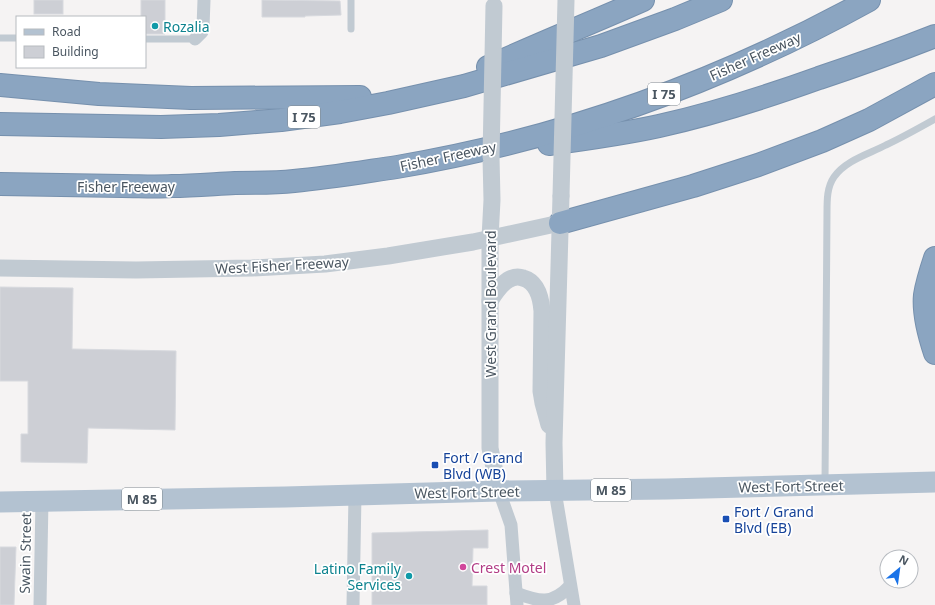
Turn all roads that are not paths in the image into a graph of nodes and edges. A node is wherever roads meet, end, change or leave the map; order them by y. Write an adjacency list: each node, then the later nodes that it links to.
1 (204, 0): 13 (street)
2 (351, 0): 8 (lane)
3 (566, 0): 23 (street, bridge)
4 (643, 0): 16 (highway)
5 (722, 0): 16 (highway, I 75)
6 (869, 0): 19 (highway, Fisher Freeway / I 75)
7 (494, 3): 24 (street, West Grand Boulevard, bridge)
8 (351, 29)
9 (935, 36): 19 (highway)
10 (0, 38): 11 (lane)
11 (16, 38)
12 (146, 39): 13 (lane)
13 (195, 39)
14 (935, 84): 23 (highway)
15 (0, 85): 16 (highway)
16 (427, 94): 18 (highway, I 75)
17 (935, 119): 31 (lane)
18 (0, 124)
19 (446, 158): 21 (highway, Fisher Freeway / I 75)
20 (0, 184): 21 (highway, Fisher Freeway / I 75)
21 (52, 185): 22 (highway)
22 (0, 191)
23 (560, 223): 24 (street, West Fisher Freeway); 29 (street)
24 (490, 238): 26 (street, West Fisher Freeway); 27 (street, West Grand Boulevard)
25 (935, 258): 28 (highway)
26 (0, 268)
27 (490, 301): 29 (street); 32 (street, West Grand Boulevard)
28 (935, 353)
29 (554, 443): 33 (street)
30 (935, 482): 31 (main road, West Fort Street / M 85)
31 (825, 485): 33 (main road, West Fort Street / M 85)
32 (499, 491): 33 (main road, West Fort Street / M 85); 34 (main road, West Fort Street / M 85); 38 (street, West Grand Boulevard)
33 (555, 491): 37 (street)
34 (355, 495): 35 (main road, West Fort Street / M 85); 40 (street)
35 (42, 501): 36 (main road, West Fort Street / M 85); 39 (street, Swain Street)
36 (0, 502)
37 (570, 586): 38 (street); 41 (street)
38 (516, 599)
39 (40, 605)
40 (353, 605)
41 (574, 605)

